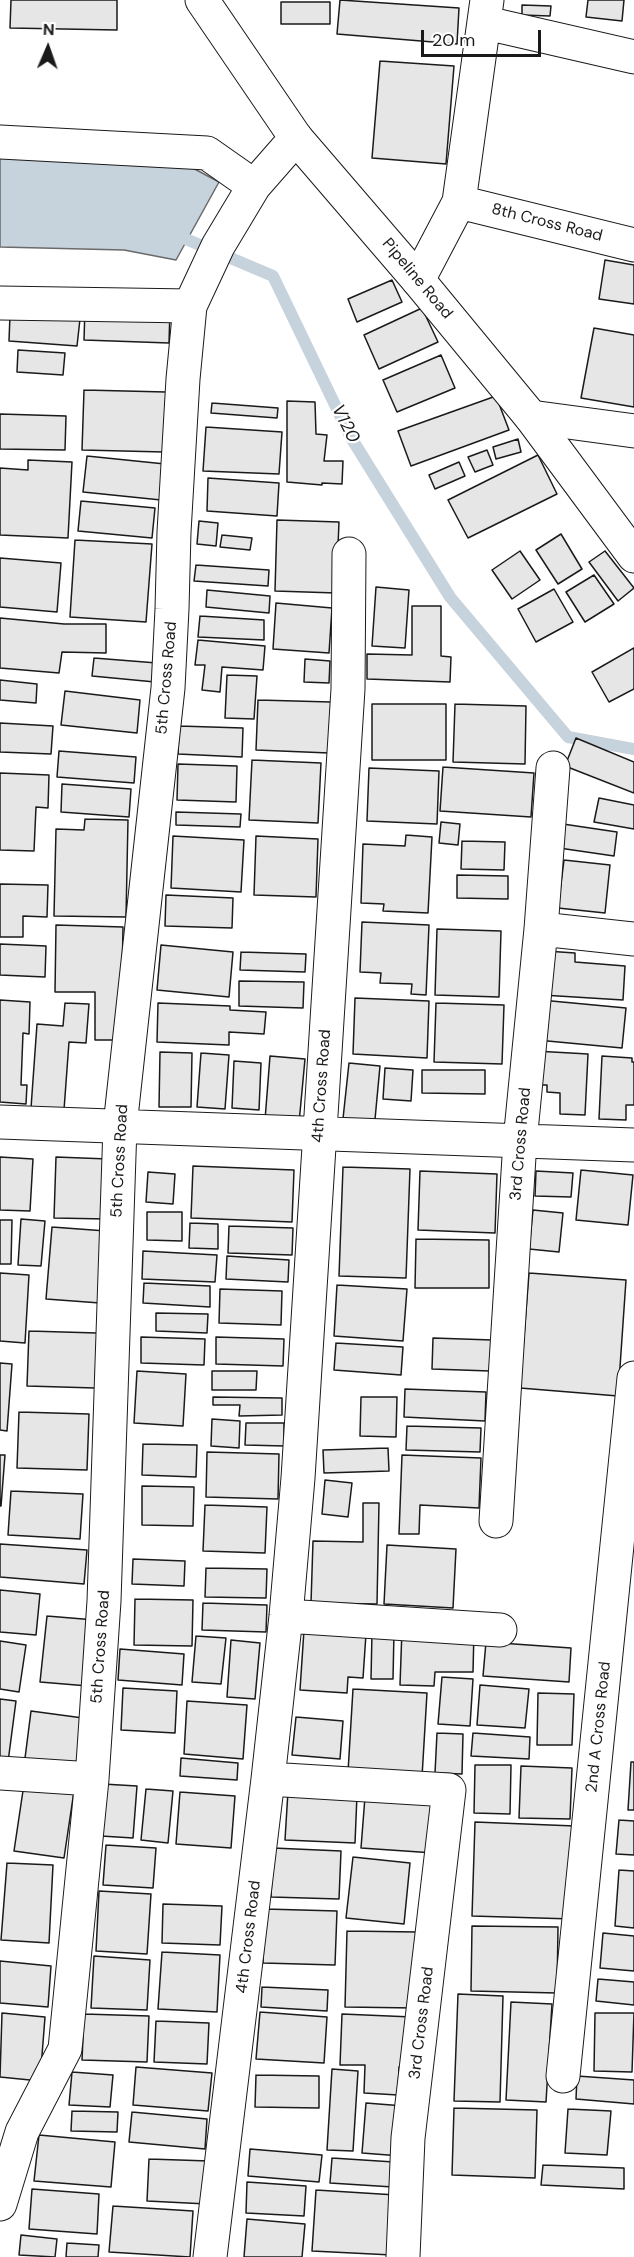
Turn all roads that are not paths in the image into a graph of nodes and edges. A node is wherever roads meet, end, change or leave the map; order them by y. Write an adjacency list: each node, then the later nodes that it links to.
1 (202, 0): 4 (street, Pipeline Road)
2 (487, 11): 3 (street); 7 (street)
3 (634, 57)
4 (296, 138): 6 (street, 5th Cross Road); 9 (street, Pipeline Road)
5 (0, 142): 6 (street)
6 (254, 186): 11 (street, 5th Cross Road)
7 (459, 202): 8 (street, 8th Cross Road); 9 (street)
8 (634, 245)
9 (418, 280): 12 (street, Pipeline Road)
10 (0, 303): 11 (street)
11 (190, 306): 20 (street, 5th Cross Road)
12 (531, 417): 13 (street); 15 (street, Pipeline Road)
13 (634, 431)
14 (349, 554): 21 (street, 4th Cross Road)
15 (634, 556)
16 (553, 768): 17 (street, 3rd Cross Road)
17 (541, 929): 18 (street); 22 (street, 3rd Cross Road)
18 (634, 939)
19 (0, 1122): 20 (street)
20 (120, 1126): 21 (street); 30 (street, 5th Cross Road)
21 (319, 1133): 22 (street); 27 (street, 4th Cross Road)
22 (520, 1141): 23 (street); 25 (street, 3rd Cross Road)
23 (634, 1145)
24 (634, 1378): 26 (street, 2nd A Cross Road)
25 (496, 1521)
26 (626, 1541): 32 (street, 2nd A Cross Road)
27 (286, 1616): 28 (street); 31 (street, 4th Cross Road)
28 (500, 1630)
29 (0, 1773): 30 (street)
30 (92, 1779): 33 (street, 5th Cross Road)
31 (268, 1779): 34 (street, 4th Cross Road); 35 (street, 3rd Cross Road)
32 (564, 2076)
33 (0, 2204)
34 (210, 2257)
35 (403, 2257)

